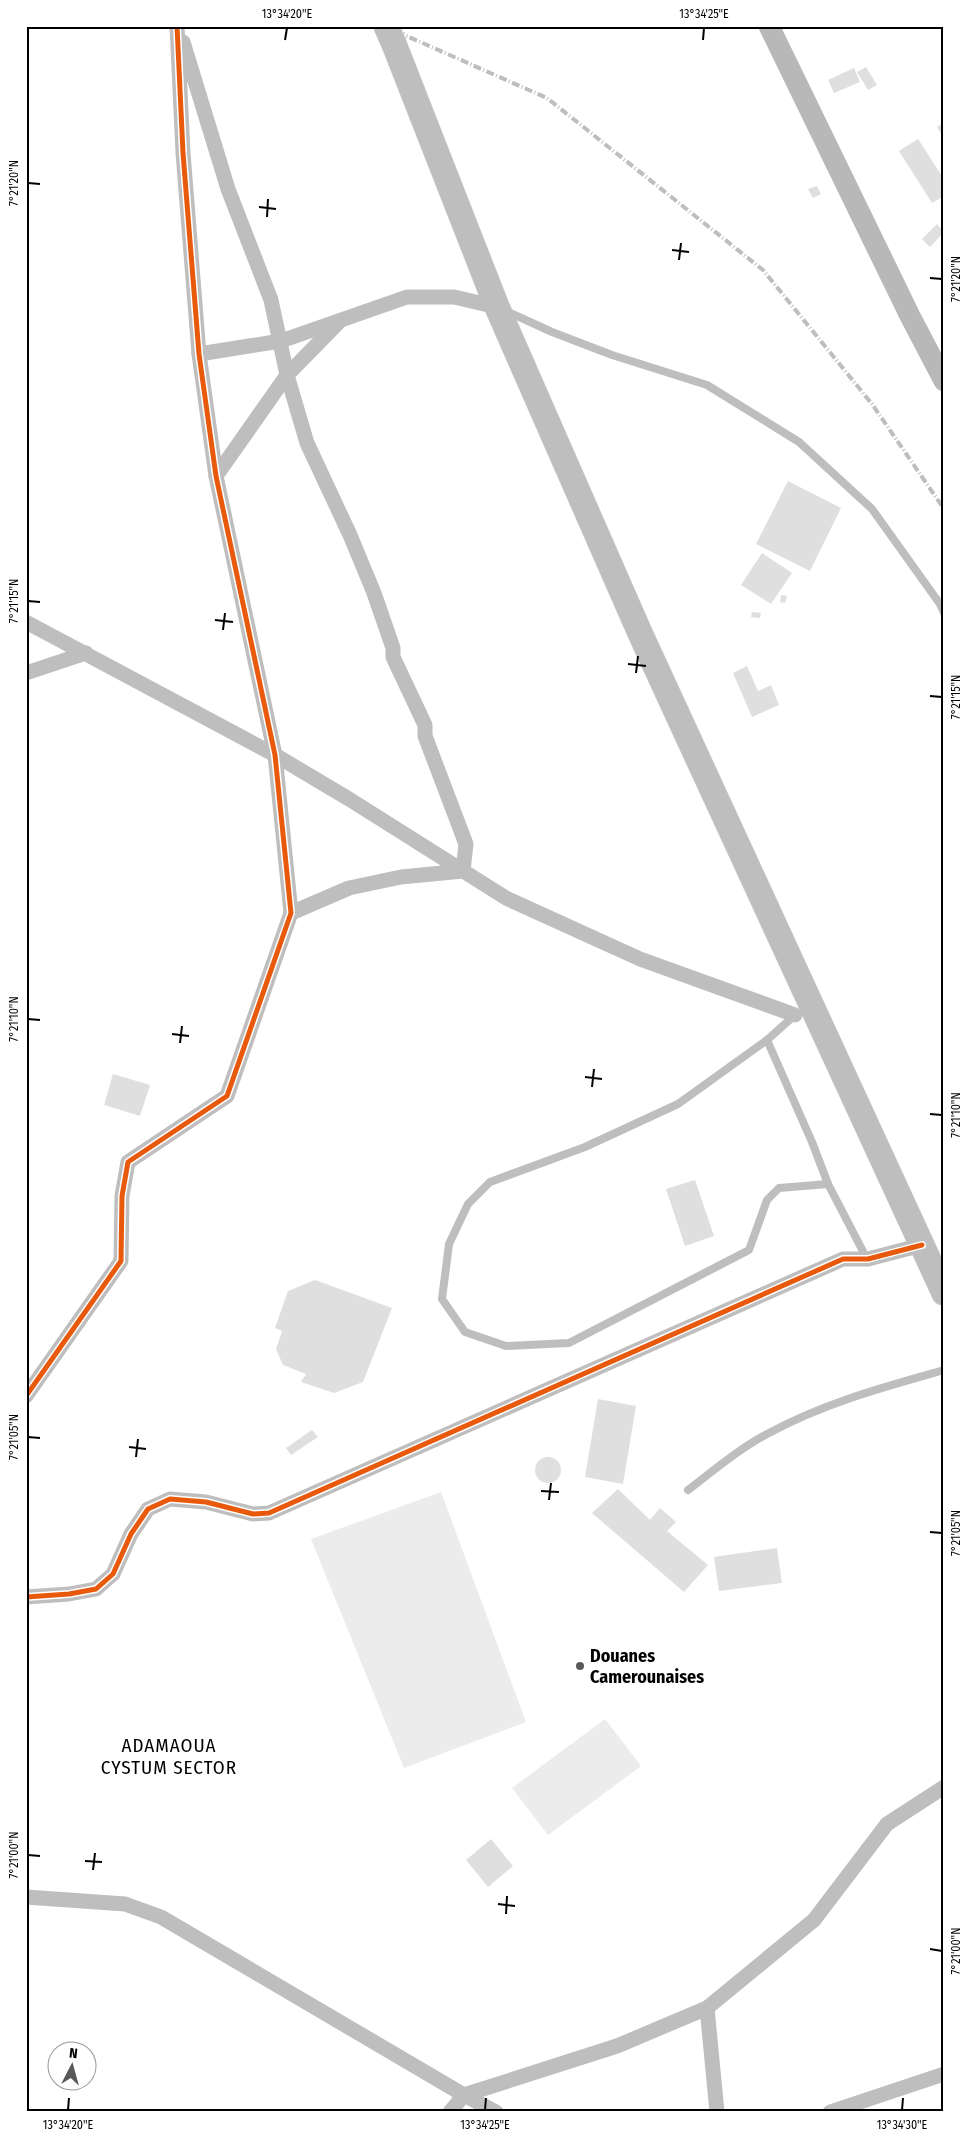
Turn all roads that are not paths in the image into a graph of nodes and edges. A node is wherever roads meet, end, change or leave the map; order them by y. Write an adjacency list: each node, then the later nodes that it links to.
1 (177, 26): 6 (street); 7 (street)
2 (769, 26): 9 (street)
3 (390, 35): 4 (main road)
4 (497, 307): 5 (street); 11 (lane); 18 (main road)
5 (339, 322): 6 (street); 8 (street)
6 (281, 341): 7 (street); 8 (street)
7 (199, 354): 10 (street)
8 (288, 376): 10 (street); 16 (street)
9 (944, 381)
10 (216, 476): 15 (street)
11 (944, 613)
12 (26, 622): 13 (street)
13 (86, 653): 14 (street); 15 (street)
14 (26, 673)
15 (275, 755): 16 (street); 17 (street)
16 (463, 871): 17 (street); 18 (street)
17 (291, 913): 25 (street)
18 (802, 1008): 19 (lane); 21 (main road)
19 (767, 1040): 20 (lane); 20 (lane)
20 (828, 1184): 22 (lane)
21 (922, 1245): 22 (street); 23 (main road)
22 (868, 1259): 27 (street)
23 (944, 1293)
24 (944, 1370): 26 (lane)
25 (26, 1396)
26 (688, 1490)
27 (26, 1597)
28 (944, 1788): 30 (street)
29 (26, 1897): 32 (street)
30 (707, 2008): 32 (street); 35 (street)
31 (944, 2074): 36 (street)
32 (464, 2096): 33 (street); 34 (street)
33 (450, 2112)
34 (496, 2112)
35 (717, 2112)
36 (830, 2112)

